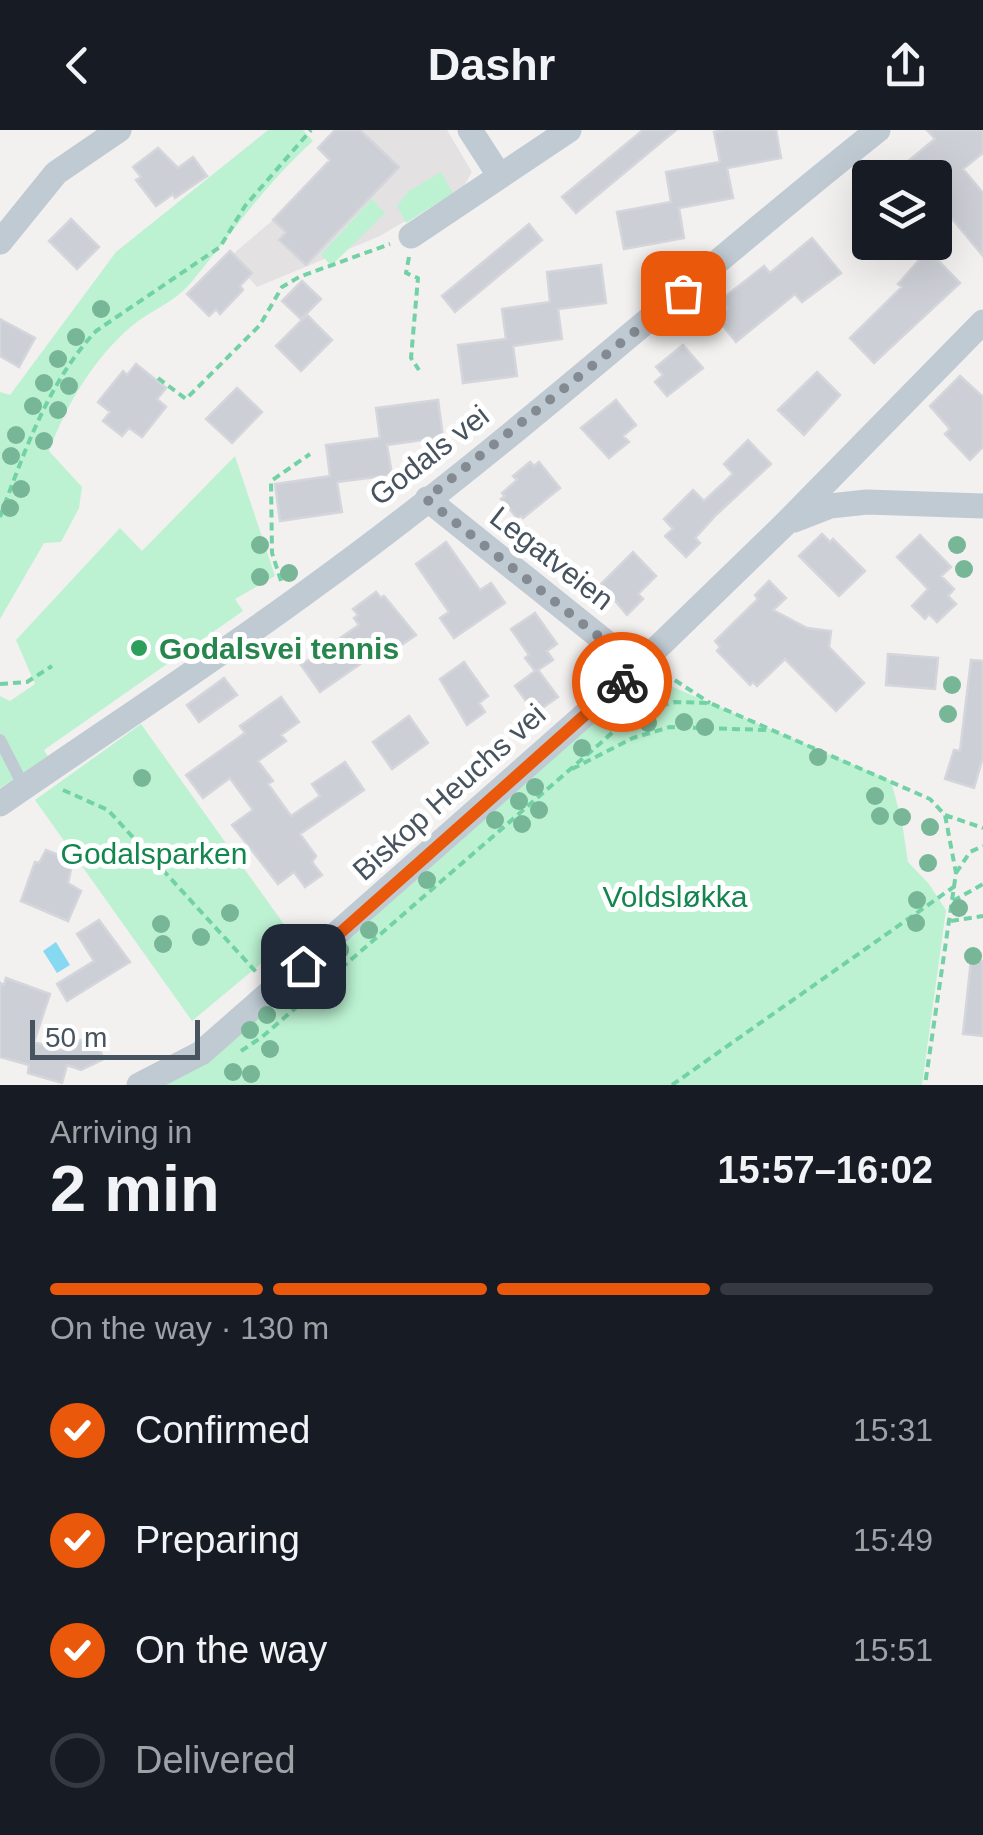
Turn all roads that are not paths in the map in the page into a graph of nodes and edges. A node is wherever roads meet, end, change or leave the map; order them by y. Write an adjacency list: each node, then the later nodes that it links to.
1 (119, 130): 7 (street)
2 (470, 130): 5 (street)
3 (569, 130): 5 (street)
4 (878, 130): 9 (street, Godals vei)
5 (498, 175): 6 (street)
6 (411, 236)
7 (0, 242)
8 (983, 322): 11 (street, Biskop Heuchs vei)
9 (426, 499): 12 (street, Legatveien); 14 (street, Godals vei)
10 (983, 506): 11 (street, Biskop Heuchs vei)
11 (785, 524): 12 (street, Biskop Heuchs vei)
12 (642, 674): 16 (street, Biskop Heuchs vei)
13 (0, 740): 14 (lane)
14 (31, 783): 15 (street, Godals vei)
15 (0, 804)
16 (138, 1085)

